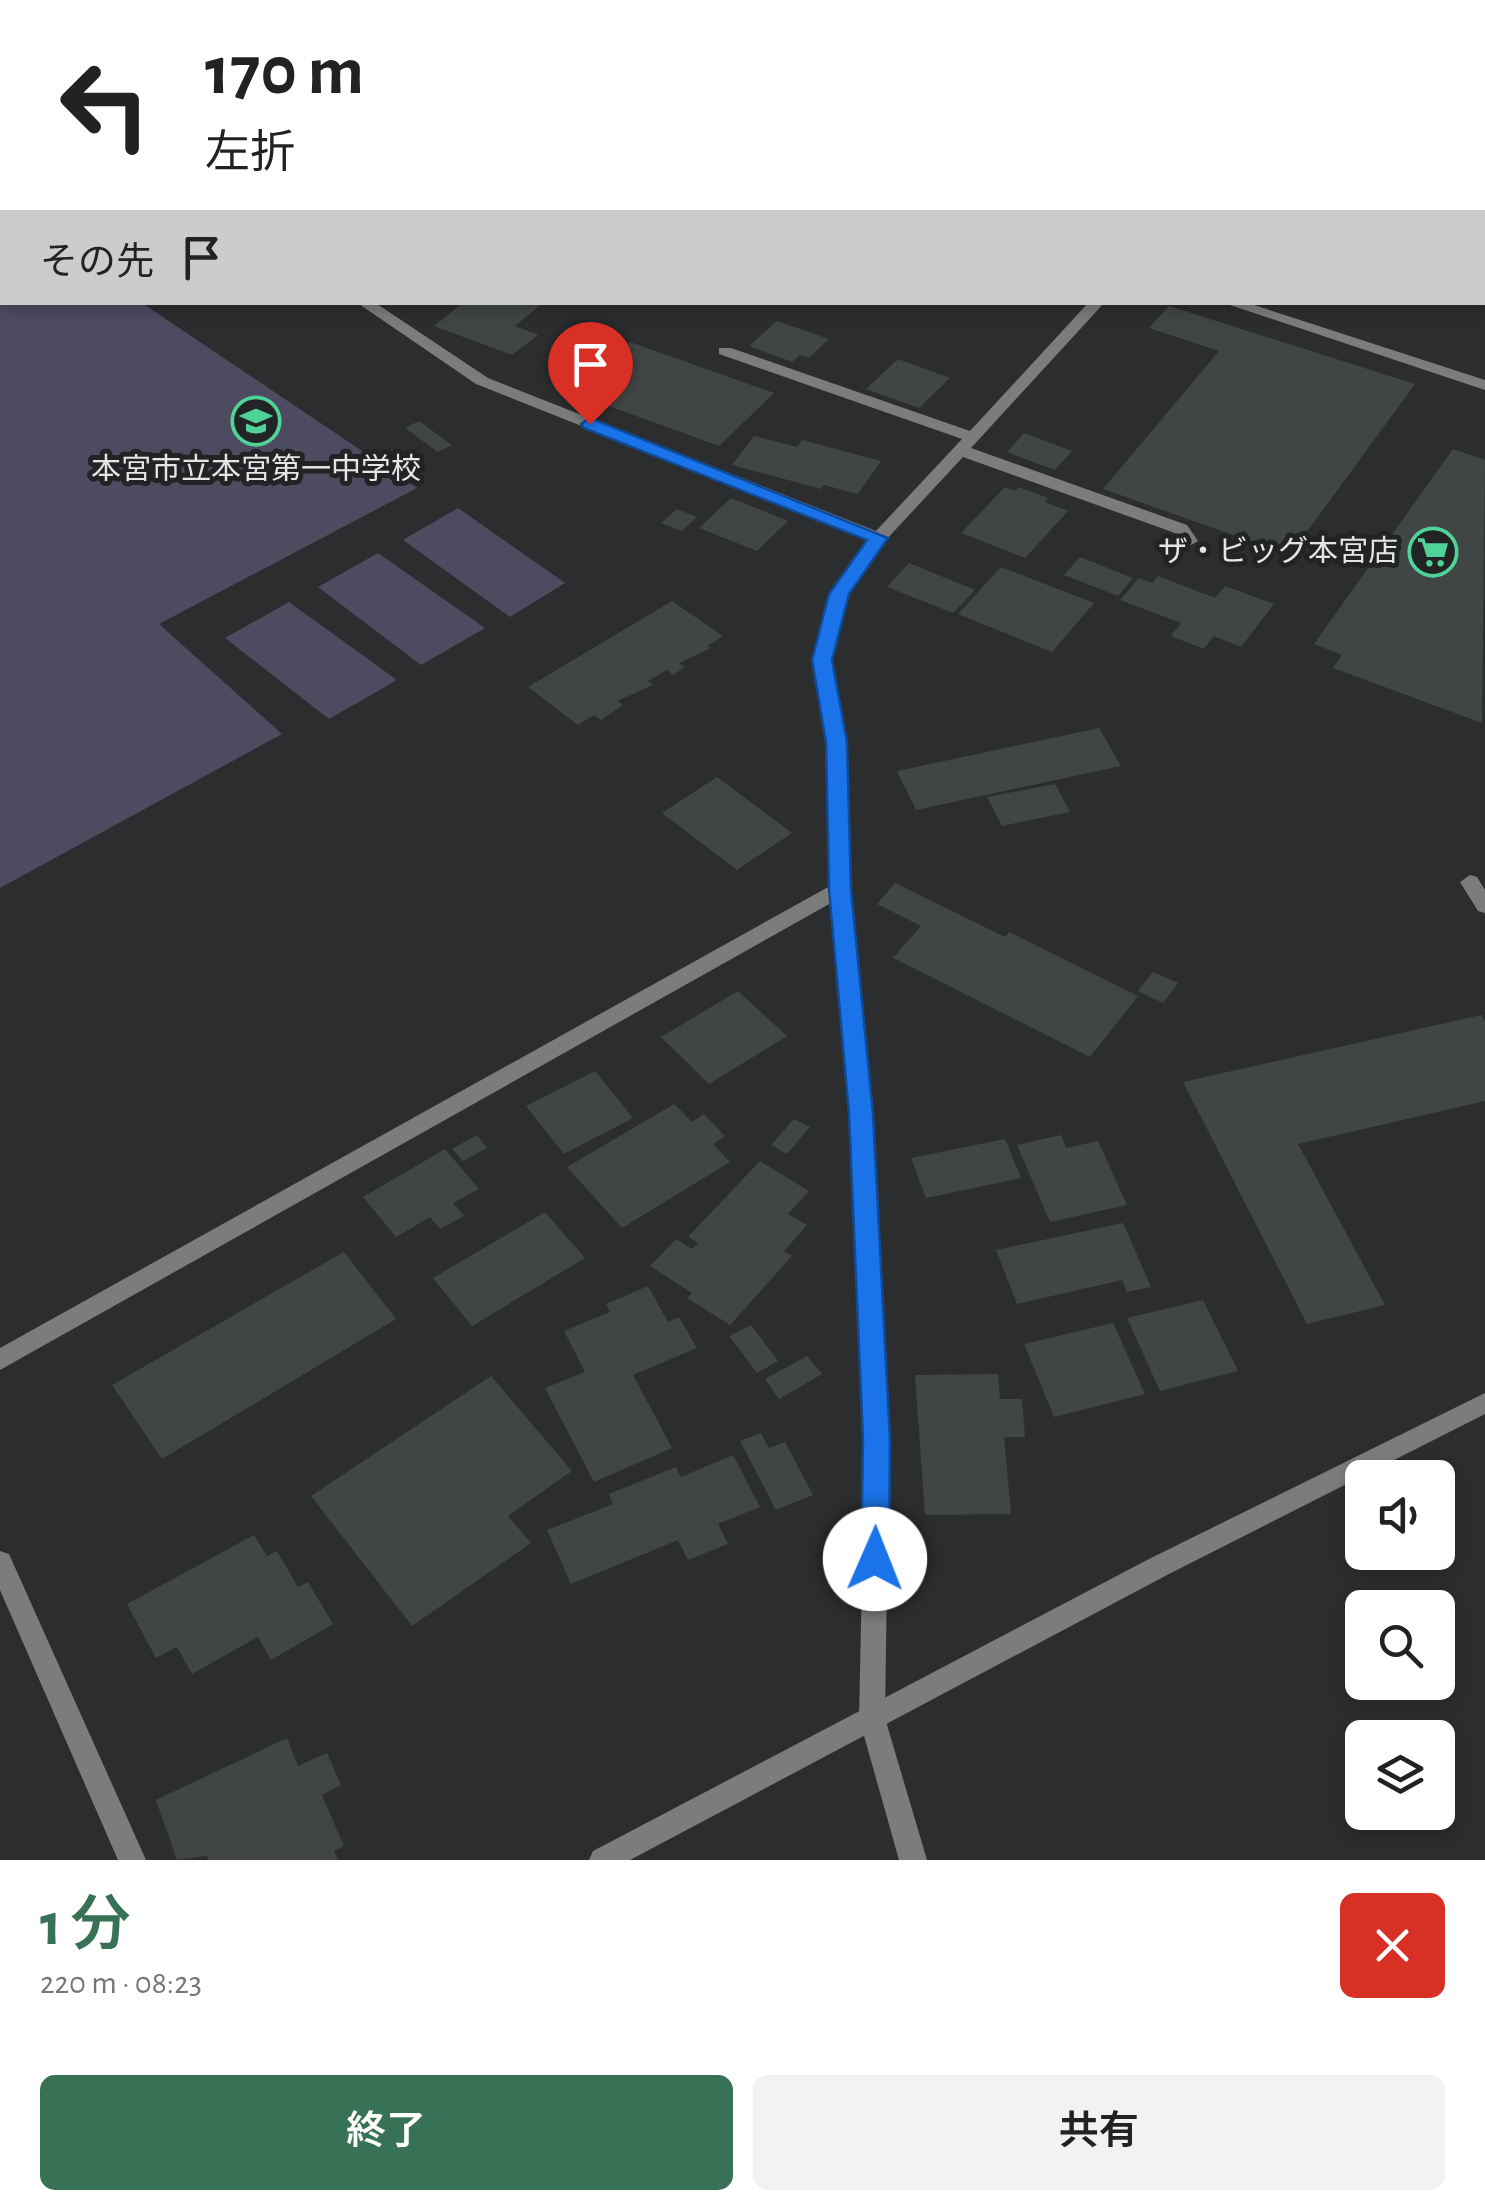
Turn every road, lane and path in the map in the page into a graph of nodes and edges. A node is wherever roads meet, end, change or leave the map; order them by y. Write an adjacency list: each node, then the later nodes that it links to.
1 (368, 305): 7 (street)
2 (1095, 305): 6 (street)
3 (1237, 305): 5 (street)
4 (725, 352): 6 (street)
5 (1485, 386)
6 (966, 444): 7 (street); 8 (street)
7 (879, 538): 10 (street)
8 (1189, 540)
9 (1470, 882): 11 (street)
10 (840, 889): 12 (street); 15 (street)
11 (1485, 906)
12 (0, 1360)
13 (1485, 1402): 15 (street)
14 (0, 1562): 16 (street)
15 (872, 1718): 17 (street); 18 (street)
16 (132, 1860)
17 (603, 1860)
18 (913, 1860)

